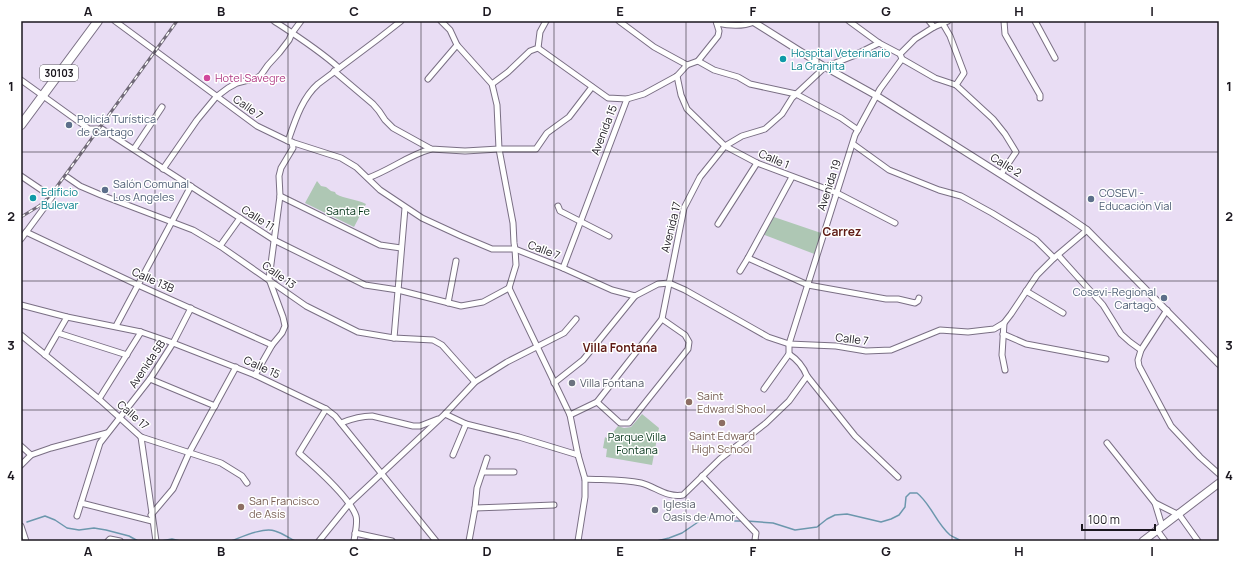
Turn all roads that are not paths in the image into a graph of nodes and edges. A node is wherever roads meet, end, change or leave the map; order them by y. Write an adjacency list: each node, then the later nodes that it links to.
1 (98, 21): 35 (main road, 30103)
2 (115, 21): 37 (street, Calle 7)
3 (274, 21): 17 (street)
4 (301, 21): 17 (street)
5 (401, 21): 26 (street)
6 (440, 21): 19 (street)
7 (546, 21): 20 (street)
8 (619, 21): 24 (street)
9 (849, 21): 18 (street)
10 (929, 21): 16 (street)
11 (1004, 21): 38 (street)
12 (1035, 21): 22 (street)
13 (716, 22): 14 (street); 23 (street)
14 (753, 22): 25 (street, Calle 2)
15 (946, 22): 16 (street, Avenida 19); 32 (street)
16 (934, 27): 21 (street, Avenida 19)
17 (292, 33): 26 (street); 37 (street)
18 (879, 42): 21 (street); 25 (street)
19 (457, 45): 29 (street); 31 (street)
20 (538, 48): 31 (street); 33 (street)
21 (901, 57): 32 (street); 36 (street, Avenida 19)
22 (1055, 58)
23 (698, 61): 24 (street, Avenida 15); 34 (street)
24 (687, 65): 28 (street, Avenida 15)
25 (825, 66): 34 (street, Avenida 17); 36 (street, Calle 2)
26 (339, 68): 27 (street)
27 (334, 71): 43 (street); 46 (street)
28 (677, 76): 39 (street, Avenida 15); 45 (street, Calle 1)
29 (428, 79)
30 (21, 80): 35 (street, Calle 11)
31 (492, 84): 48 (street)
32 (956, 85): 51 (street)
33 (592, 87): 39 (street); 48 (street)
34 (796, 94): 42 (street); 45 (street, Avenida 17)
35 (43, 95): 41 (main road, 30103); 47 (street, Calle 11)
36 (877, 96): 42 (street, Avenida 19); 51 (street, Calle 2)
37 (216, 97): 43 (street, Calle 7); 50 (street)
38 (1040, 98)
39 (627, 99): 62 (street, Avenida 15)
40 (162, 107): 47 (street)
41 (21, 125)
42 (858, 130): 44 (street, Avenida 19)
43 (290, 142): 55 (street, Calle 7); 58 (street)
44 (853, 144): 57 (street, Avenida 19); 76 (street)
45 (725, 146): 49 (street, Calle 1); 81 (street, Avenida 17)
46 (431, 148): 48 (street); 55 (street)
47 (134, 149): 50 (street, Calle 11)
48 (499, 149): 73 (street)
49 (757, 163): 53 (street, Calle 1); 65 (street)
50 (163, 169): 56 (street, Calle 11)
51 (1001, 174): 66 (street, Calle 2)
52 (21, 176): 67 (street)
53 (792, 177): 57 (street, Calle 1); 75 (street)
54 (67, 178): 63 (street, Calle 13)
55 (368, 178): 60 (street, Calle 7)
56 (191, 186): 61 (street, Calle 11); 63 (street)
57 (837, 193): 64 (street, Calle 1); 82 (street, Avenida 19)
58 (280, 196): 70 (street); 72 (street)
59 (558, 206): 62 (street)
60 (405, 208): 72 (street); 73 (street, Calle 7)
61 (240, 218): 70 (street, Calle 11); 71 (street)
62 (581, 221): 68 (street); 78 (street, Avenida 15)
63 (172, 222): 71 (street, Calle 13); 83 (street)
64 (895, 223)
65 (718, 224)
66 (1087, 230): 74 (street); 92 (street, Calle 2)
67 (26, 232): 69 (street); 83 (street, Calle 13B)
68 (609, 236)
69 (21, 239)
70 (274, 240): 80 (street); 85 (street, Calle 11)
71 (220, 246): 80 (street, Calle 13)
72 (401, 248): 85 (street)
73 (515, 249): 78 (street, Calle 7); 84 (street)
74 (1058, 255): 76 (street); 108 (street)
75 (748, 258): 79 (street); 82 (street)
76 (1054, 258): 86 (street)
77 (456, 261): 89 (street)
78 (563, 268): 87 (street, Calle 7)
79 (740, 271)
80 (269, 279): 103 (street, Calle 13); 105 (street)
81 (669, 283): 87 (street); 96 (street, Avenida 17); 106 (street, Calle 7)
82 (808, 285): 88 (street); 106 (street, Avenida 19)
83 (138, 286): 91 (street, Calle 13B); 98 (street)
84 (509, 288): 89 (street, Calle 11); 107 (street)
85 (398, 290): 89 (street, Calle 11); 103 (street)
86 (1026, 291): 93 (street); 97 (street)
87 (635, 296): 120 (street)
88 (919, 298)
89 (448, 303)
90 (21, 305): 94 (street, Calle 15)
91 (192, 308): 104 (street, Avenida 5B); 105 (street, Calle 13B)
92 (1167, 310): 108 (street); 113 (street, Calle 2)
93 (1063, 313)
94 (67, 317): 98 (street, Calle 15); 100 (street)
95 (576, 319): 107 (street)
96 (662, 319): 123 (street, Avenida 17); 123 (street)
97 (1004, 323): 101 (street); 106 (street, Calle 7)
98 (116, 326): 99 (street, Calle 15)
99 (141, 332): 104 (street, Calle 15); 111 (street)
100 (58, 333): 110 (street); 111 (street)
101 (1003, 334): 112 (street); 115 (street)
102 (21, 335): 110 (street, Calle 17)
103 (394, 338): 119 (street, Calle 13)
104 (173, 343): 114 (street, Calle 15); 118 (street, Avenida 5B)
105 (272, 344): 116 (street)
106 (789, 344): 109 (street, Avenida 19)
107 (538, 347): 119 (street); 120 (street)
108 (1141, 350): 145 (street)
109 (789, 354): 117 (street); 121 (street)
110 (45, 355): 122 (street, Calle 17)
111 (127, 355): 122 (street)
112 (1106, 359)
113 (1219, 364)
114 (236, 367): 116 (street, Calle 15); 124 (street)
115 (1005, 370)
116 (255, 375): 125 (street, Calle 15)
117 (807, 376): 146 (street); 147 (street)
118 (150, 380): 124 (street); 128 (street, Avenida 5B)
119 (475, 382): 126 (street)
120 (554, 382): 127 (street)
121 (764, 389)
122 (99, 399): 128 (street, Calle 17)
123 (597, 402): 127 (street, Avenida 17)
124 (215, 406): 136 (street)
125 (326, 409): 130 (street, Calle 15); 153 (street)
126 (445, 414): 129 (street); 131 (street)
127 (570, 414): 139 (street)
128 (121, 418): 132 (street, Avenida 5B); 133 (street, Calle 17)
129 (440, 418): 130 (street); 144 (street)
130 (341, 423): 144 (street, Calle 15)
131 (466, 424): 138 (street); 139 (street)
132 (107, 433): 137 (street); 152 (street, Avenida 5B)
133 (141, 438): 136 (street, Calle 17); 157 (street)
134 (1107, 444): 151 (street)
135 (21, 446): 137 (street)
136 (189, 453): 149 (street, Calle 17); 157 (street)
137 (31, 455): 141 (street)
138 (453, 455)
139 (578, 455): 148 (street)
140 (486, 458): 142 (street)
141 (21, 465)
142 (483, 472): 143 (street); 155 (street)
143 (514, 472)
144 (381, 473): 153 (street); 171 (street, Calle 15)
145 (1219, 474)
146 (702, 476): 148 (street); 174 (street)
147 (898, 477)
148 (585, 479): 173 (street)
149 (247, 483)
150 (1219, 483): 156 (main road)
151 (1155, 502): 156 (street); 161 (street)
152 (81, 503): 158 (street, Avenida 5B); 159 (street)
153 (349, 504): 162 (street); 168 (street)
154 (554, 505): 155 (street)
155 (475, 508): 172 (street)
156 (1178, 513): 161 (main road); 176 (street)
157 (151, 515): 159 (street)
158 (77, 516)
159 (152, 521): 167 (street)
160 (21, 526): 164 (street)
161 (1160, 528): 163 (main road); 175 (street)
162 (355, 533): 169 (street); 170 (street)
163 (1146, 540)
164 (26, 541)
165 (108, 541): 166 (street)
166 (120, 541)
167 (156, 541)
168 (319, 541)
169 (354, 541)
170 (392, 541)
171 (436, 541)
172 (469, 541)
173 (578, 541)
174 (756, 541)
175 (1165, 541)
176 (1198, 541)

